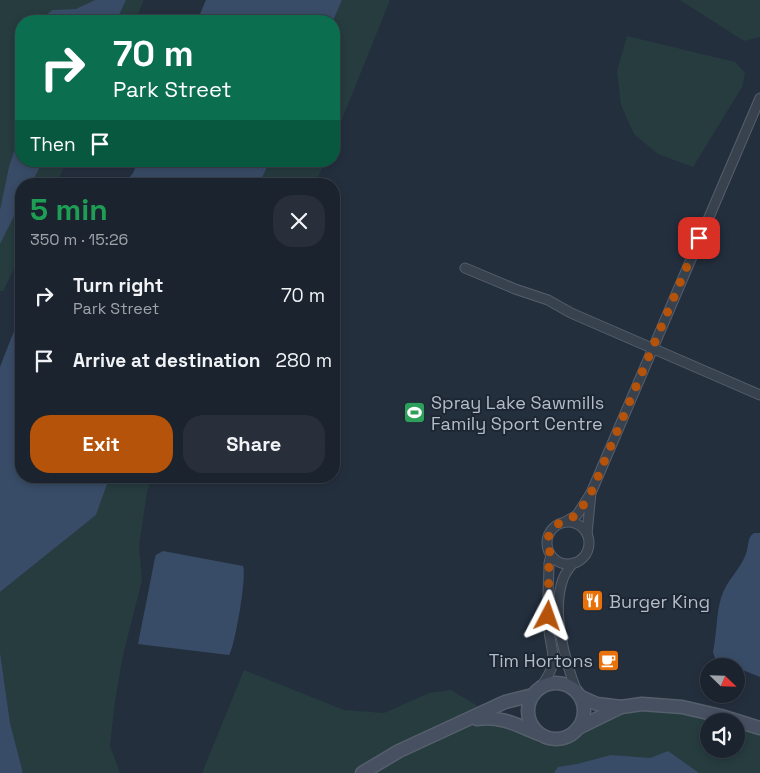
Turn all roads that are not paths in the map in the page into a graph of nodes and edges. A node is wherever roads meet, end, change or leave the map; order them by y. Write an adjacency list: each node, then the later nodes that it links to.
1 (760, 98): 3 (street)
2 (465, 268): 3 (street)
3 (652, 348): 4 (street); 5 (street)
4 (760, 395)
5 (591, 493): 6 (street); 7 (street)
6 (565, 522): 7 (street); 8 (street)
7 (587, 534): 9 (street)
8 (551, 555): 9 (street); 10 (street)
9 (573, 563): 11 (street)
10 (536, 692): 11 (main road); 13 (main road); 16 (main road)
11 (579, 695): 12 (main road); 14 (main road)
12 (621, 707): 14 (main road); 15 (main road)
13 (467, 720): 16 (main road); 17 (main road)
14 (578, 728): 16 (main road)
15 (760, 728)
16 (542, 736)
17 (362, 773)

